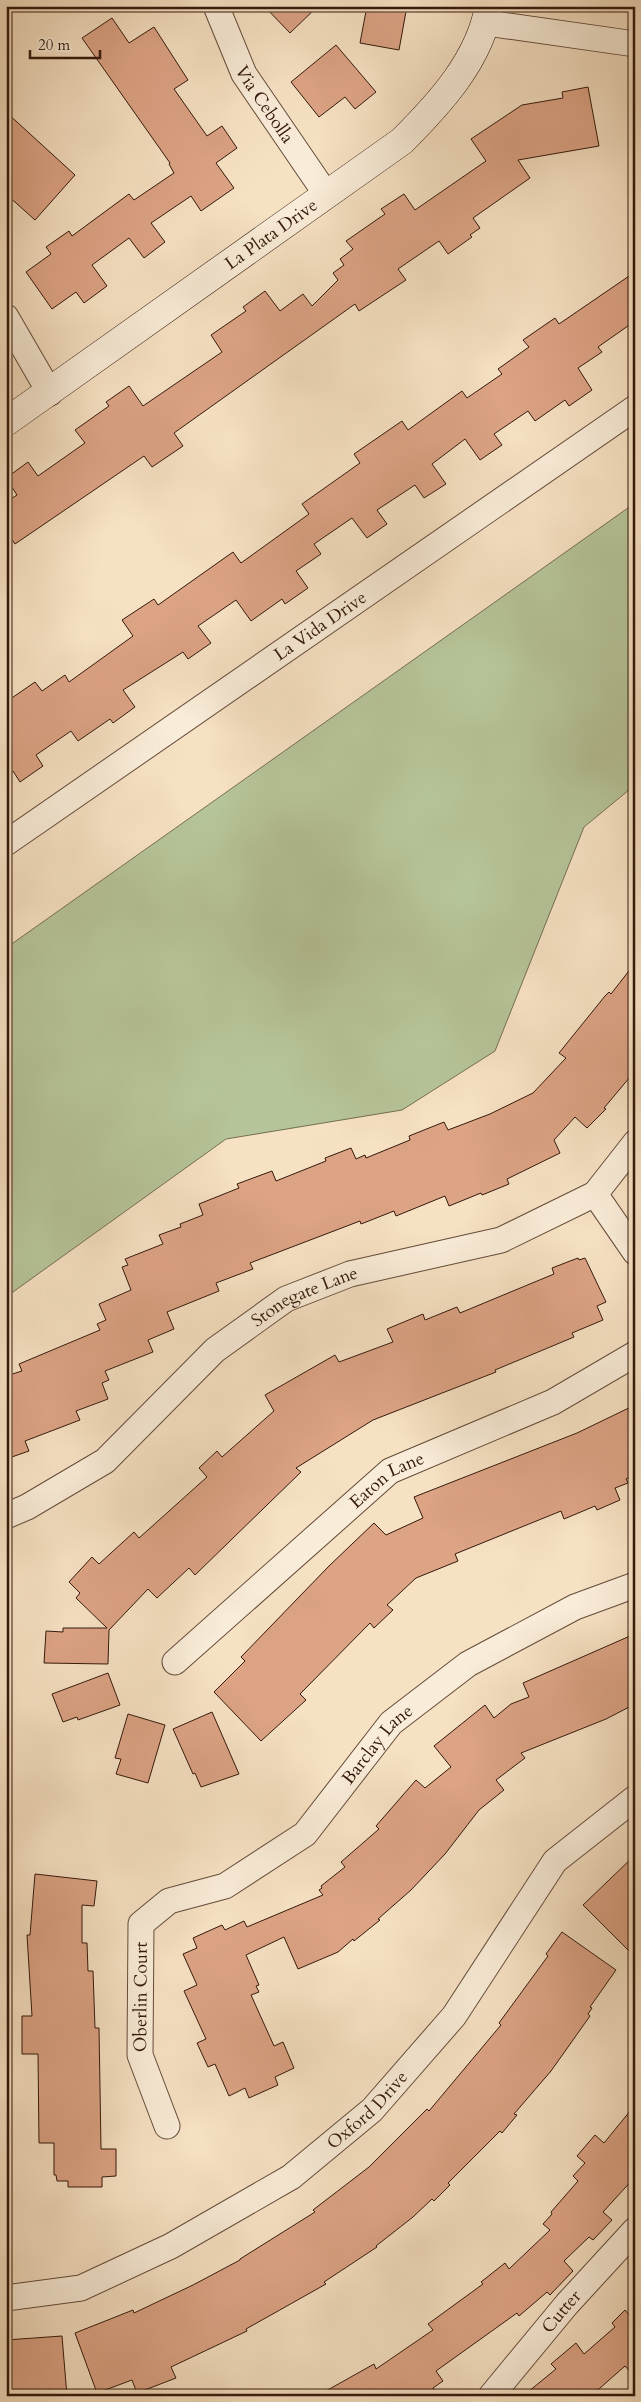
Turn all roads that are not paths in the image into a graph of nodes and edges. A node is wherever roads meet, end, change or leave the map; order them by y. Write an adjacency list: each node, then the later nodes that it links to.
1 (216, 6): 4 (street, Via Cebolla)
2 (488, 14): 3 (street); 4 (street, La Plata Drive)
3 (635, 44)
4 (326, 194): 6 (street, La Plata Drive)
5 (6, 317): 6 (street)
6 (50, 392): 8 (street, La Plata Drive)
7 (635, 408): 9 (street, La Vida Drive)
8 (6, 422)
9 (6, 843)
10 (635, 1142): 11 (street, Stonegate Lane)
11 (595, 1194): 12 (street); 14 (street, Stonegate Lane)
12 (635, 1252)
13 (635, 1354): 16 (street, Eaton Lane)
14 (6, 1516)
15 (635, 1585): 18 (street, Barclay Lane)
16 (175, 1662)
17 (635, 1798): 21 (street, Oxford Drive)
18 (141, 1924): 19 (street, Oberlin Court)
19 (167, 2126)
20 (635, 2230): 22 (street, Cutter)
21 (6, 2298)
22 (491, 2396)

